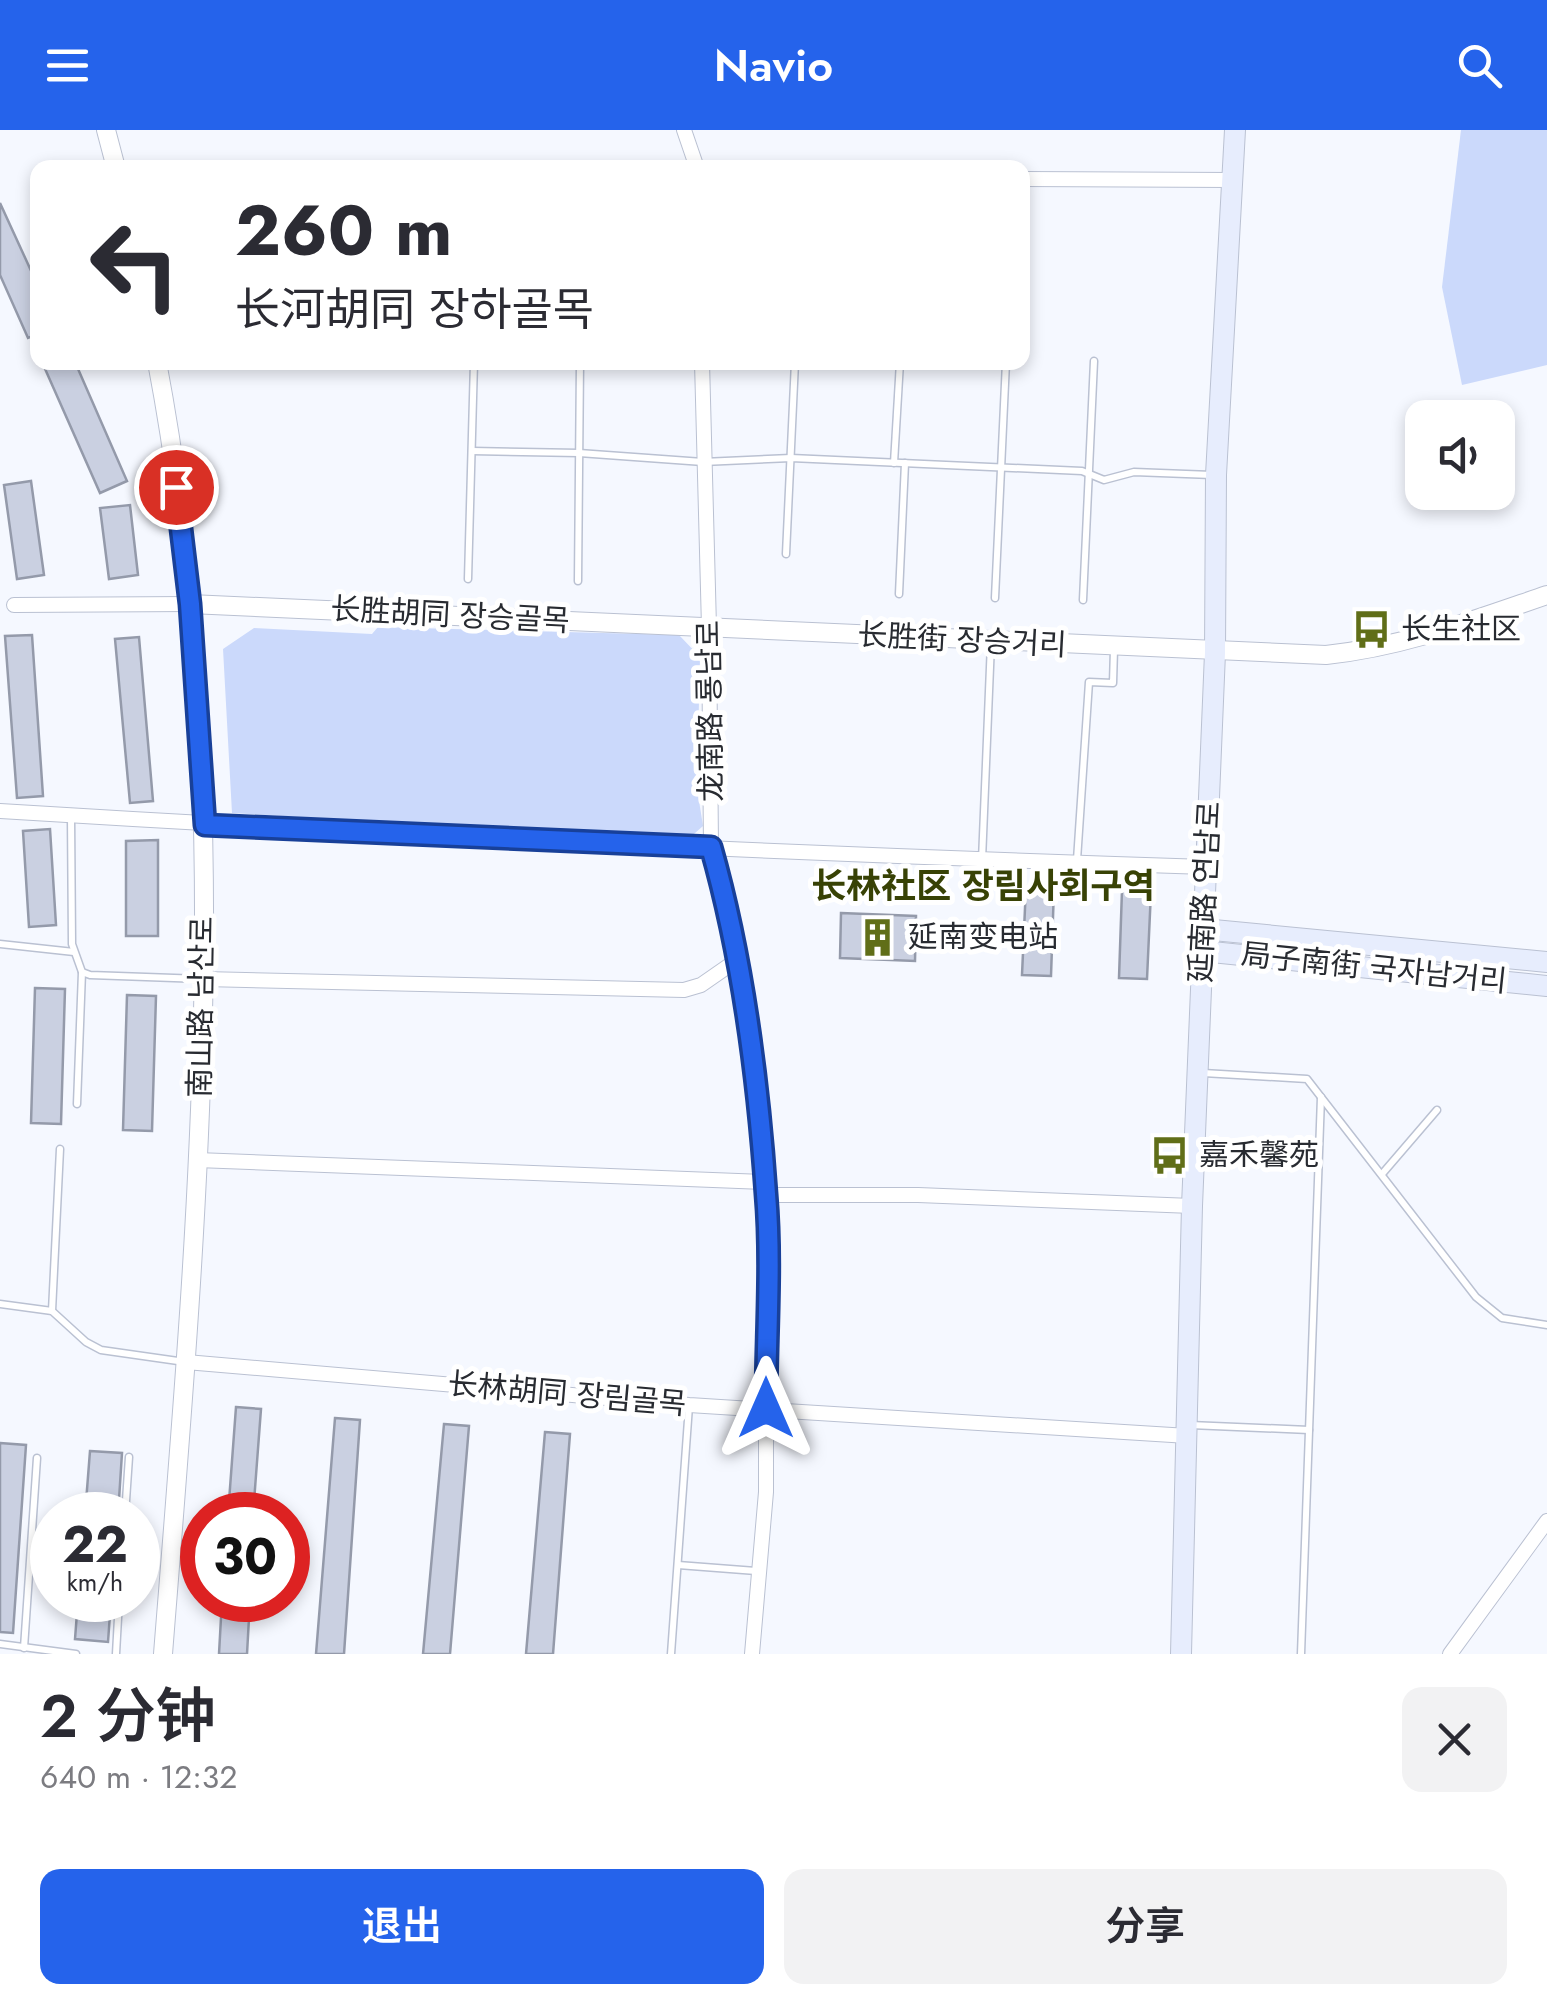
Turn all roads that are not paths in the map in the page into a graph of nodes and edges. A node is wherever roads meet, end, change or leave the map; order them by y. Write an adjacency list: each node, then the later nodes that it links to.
1 (106, 130): 4 (street)
2 (684, 130): 5 (street)
3 (1234, 130): 7 (main road, 延南路 연남로)
4 (114, 160)
5 (694, 160)
6 (1030, 179): 7 (street)
7 (1232, 180): 24 (main road, 延南路 연남로)
8 (1094, 361): 23 (lane)
9 (158, 370): 32 (street, 南山路 남산로)
10 (474, 370): 16 (lane)
11 (580, 370): 17 (lane)
12 (702, 370): 19 (street, 龙南路 룡남로)
13 (795, 370): 18 (lane)
14 (900, 370): 20 (lane)
15 (1006, 370): 22 (lane)
16 (472, 451): 17 (lane); 26 (lane)
17 (579, 453): 19 (lane); 27 (lane)
18 (791, 458): 19 (lane); 20 (lane); 25 (lane)
19 (703, 462): 34 (street, 龙南路 룡남로)
20 (894, 463): 21 (lane)
21 (906, 463): 22 (lane); 28 (lane)
22 (1001, 468): 23 (lane); 30 (lane)
23 (1089, 472): 24 (lane); 31 (lane)
24 (1216, 475): 37 (main road, 延南路 연남로)
25 (786, 554)
26 (468, 579)
27 (578, 581)
28 (899, 594)
29 (1547, 595): 37 (street, 长胜街 장승거리)
30 (995, 598)
31 (1083, 600)
32 (190, 604): 33 (street); 34 (street, 长胜胡同 장승골목); 40 (street, 南山路 남산로)
33 (14, 605)
34 (709, 627): 35 (street, 长胜街 장승거리); 41 (street, 龙南路 룡남로)
35 (991, 641): 36 (street, 长胜街 장승거리); 42 (lane)
36 (1114, 648): 37 (street, 长胜街 장승거리); 43 (lane)
37 (1215, 652): 44 (main road, 延南路 연남로)
38 (0, 811): 39 (street)
39 (71, 815): 40 (street); 48 (lane)
40 (205, 825): 41 (street); 52 (street, 南山路 남산로)
41 (711, 847): 42 (street); 49 (street, 龙南路 룡남로)
42 (982, 861): 43 (street)
43 (1077, 863): 44 (street)
44 (1206, 867): 45 (main road, 延南路 연남로)
45 (1203, 929): 47 (main road, 延南路 연남로); 50 (main road, 局子南街 국자남거리)
46 (0, 944): 48 (lane)
47 (1202, 951): 53 (main road, 局子南街 국자남거리); 54 (main road, 延南路 연남로)
48 (74, 952): 51 (lane)
49 (737, 960): 52 (street); 61 (street, 龙南路 룡남로)
50 (1547, 962)
51 (82, 972): 52 (lane); 56 (lane)
52 (204, 979): 59 (street, 南山路 남산로)
53 (1547, 986)
54 (1197, 1073): 55 (lane); 62 (main road, 延南路 연남로)
55 (1321, 1097): 60 (lane); 70 (lane)
56 (77, 1104)
57 (1437, 1110): 60 (lane)
58 (60, 1149): 64 (lane)
59 (197, 1160): 61 (street); 66 (street, 南山路 남산로)
60 (1382, 1174): 65 (lane)
61 (766, 1189): 62 (street); 68 (street, 龙南路 룡남로)
62 (1192, 1206): 69 (main road, 延南路 연남로)
63 (0, 1304): 64 (lane)
64 (52, 1311): 66 (lane)
65 (1547, 1325)
66 (186, 1362): 67 (street, 长林胡同 장림골목); 82 (street, 南山路 남산로)
67 (689, 1405): 68 (street, 长林胡同 장림골목); 75 (lane)
68 (766, 1408): 69 (street, 长林胡同 장림골목); 76 (street, 龙南路 룡남로)
69 (1188, 1430): 70 (lane); 85 (main road, 延南路 연남로)
70 (1309, 1430): 86 (lane)
71 (128, 1457): 73 (lane)
72 (36, 1458): 79 (lane)
73 (126, 1492)
74 (1547, 1522): 87 (street)
75 (678, 1565): 76 (lane); 83 (lane)
76 (760, 1571): 84 (street, 龙南路 룡남로)
77 (118, 1622): 81 (lane)
78 (0, 1644): 79 (lane)
79 (24, 1648): 80 (lane)
80 (76, 1654)
81 (116, 1654)
82 (164, 1654)
83 (671, 1654)
84 (752, 1654)
85 (1180, 1654)
86 (1300, 1654)
87 (1450, 1654)

